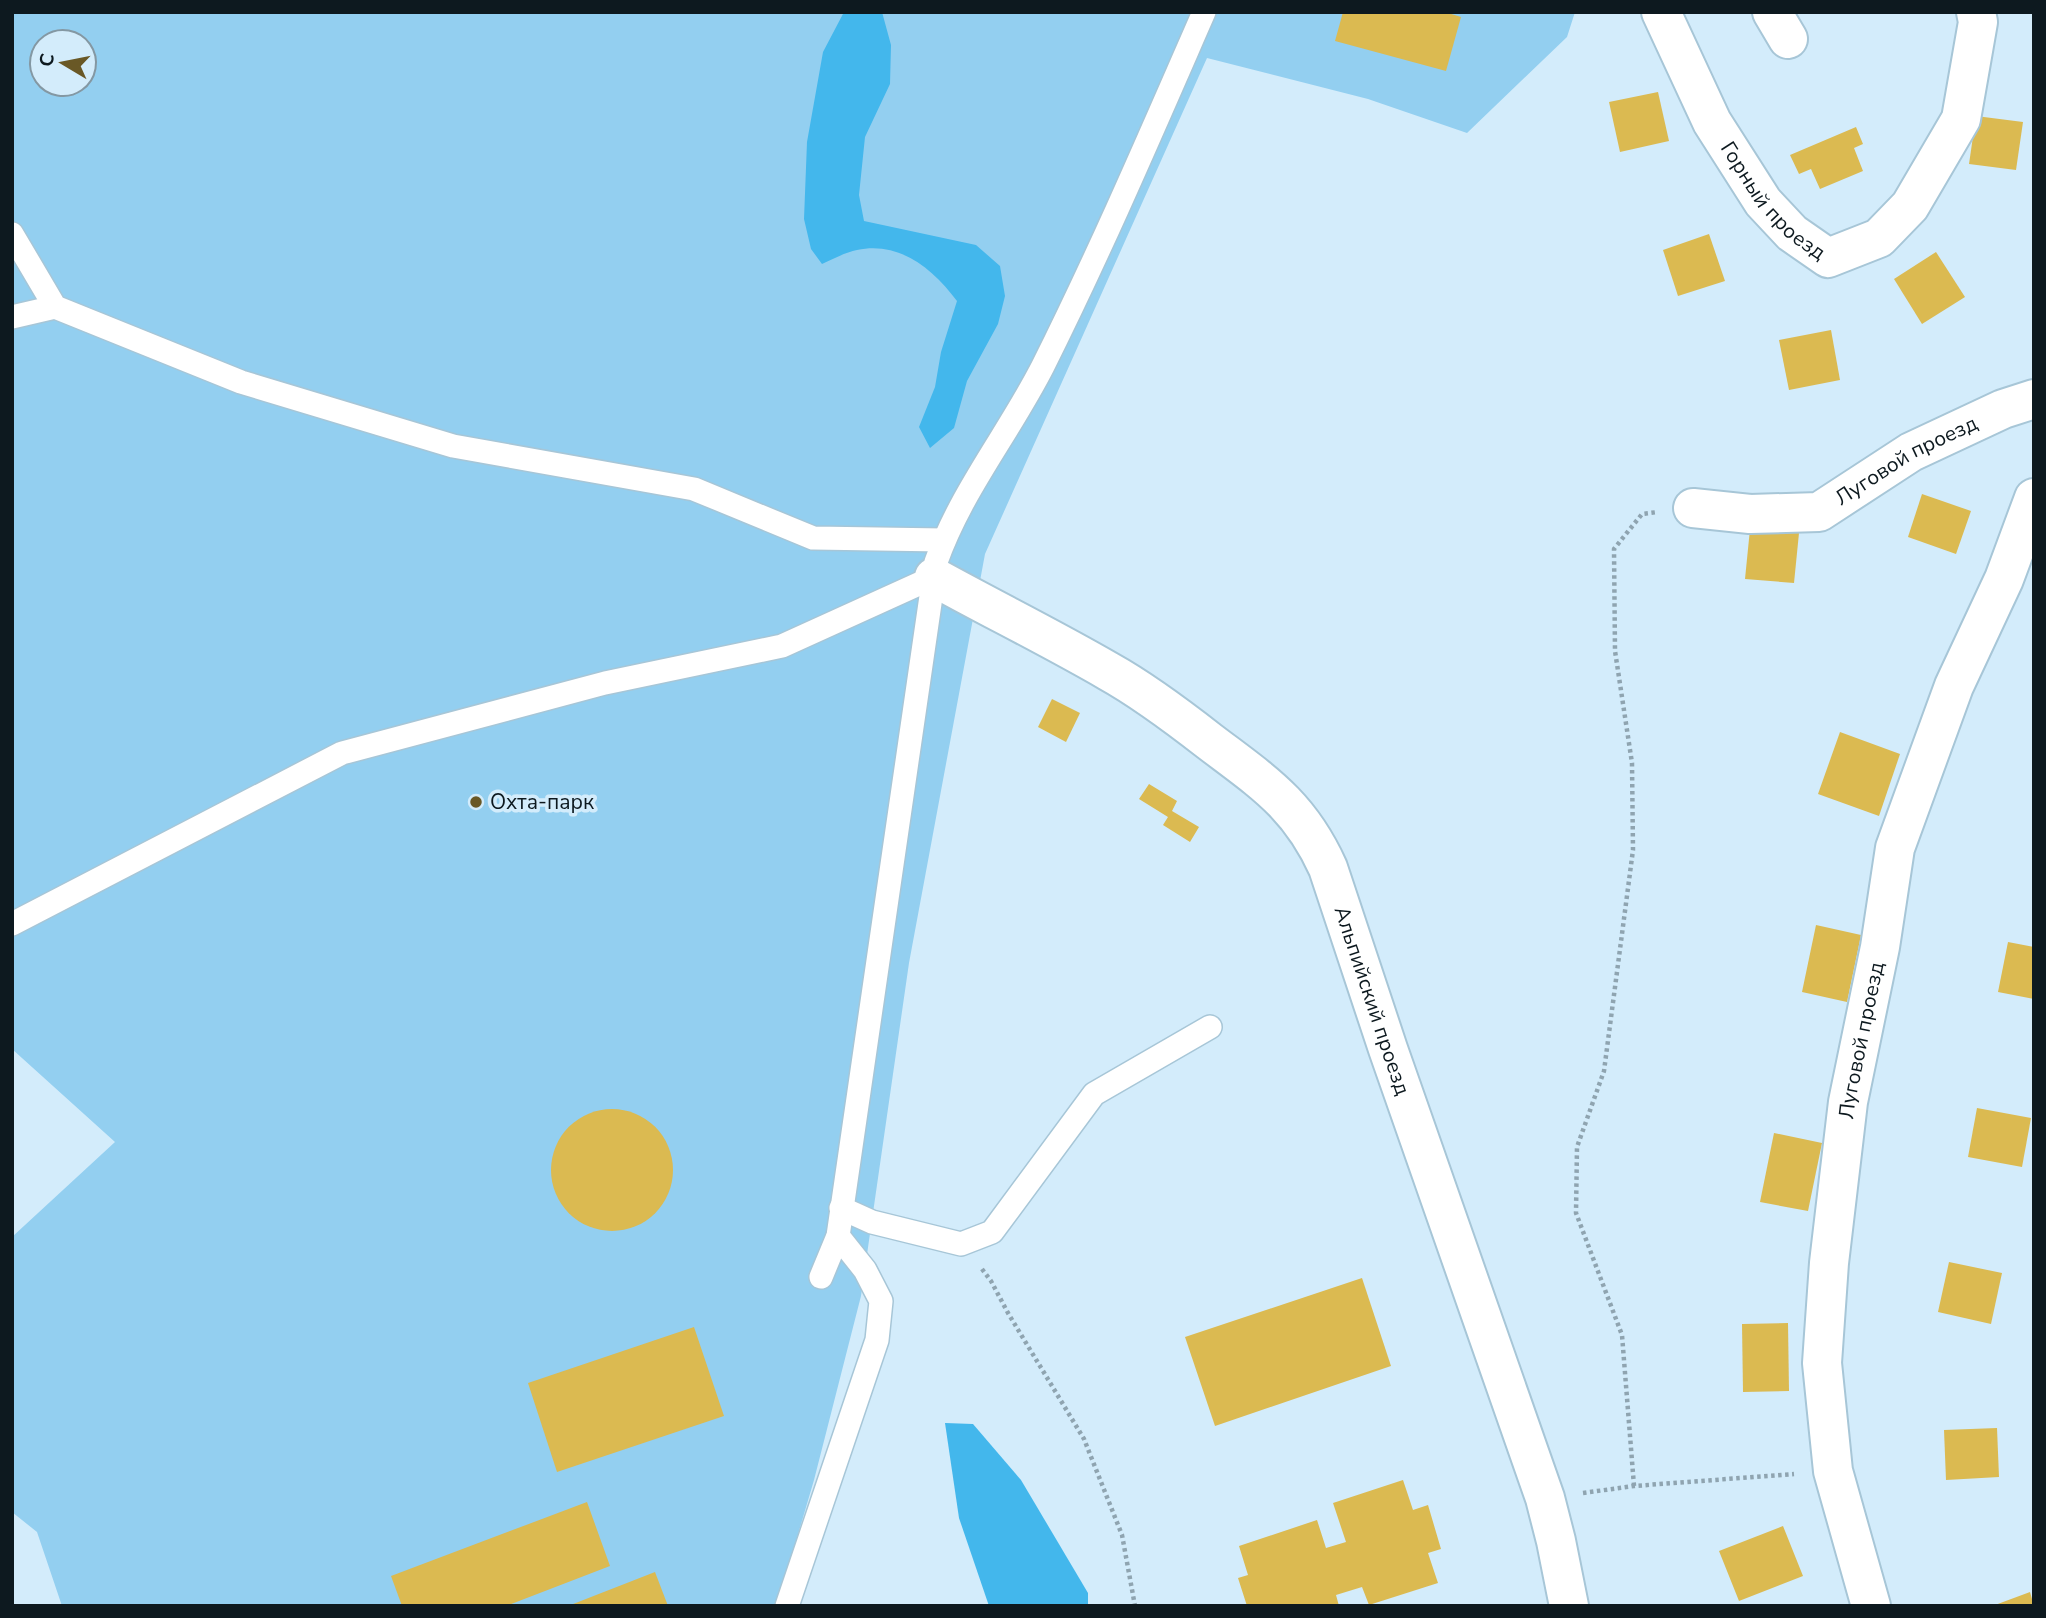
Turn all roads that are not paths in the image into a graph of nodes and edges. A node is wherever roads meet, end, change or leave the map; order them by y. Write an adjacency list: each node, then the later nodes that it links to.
1 (1204, 12): 10 (lane)
2 (1661, 12): 3 (street, Горный проезд)
3 (1976, 12)
4 (12, 234): 5 (lane)
5 (55, 307): 6 (lane); 10 (lane)
6 (12, 317)
7 (2034, 399): 9 (street, Луговой проезд)
8 (2034, 498): 11 (street, Луговой проезд)
9 (1693, 508)
10 (944, 540): 12 (lane)
11 (2019, 574): 20 (street, Луговой проезд)
12 (934, 577): 13 (lane); 15 (lane); 19 (street, Альпийский проезд)
13 (12, 924)
14 (1210, 1027): 15 (lane)
15 (841, 1208): 16 (lane)
16 (838, 1236): 17 (lane); 18 (lane)
17 (821, 1277)
18 (787, 1606)
19 (1569, 1606)
20 (1871, 1606)

